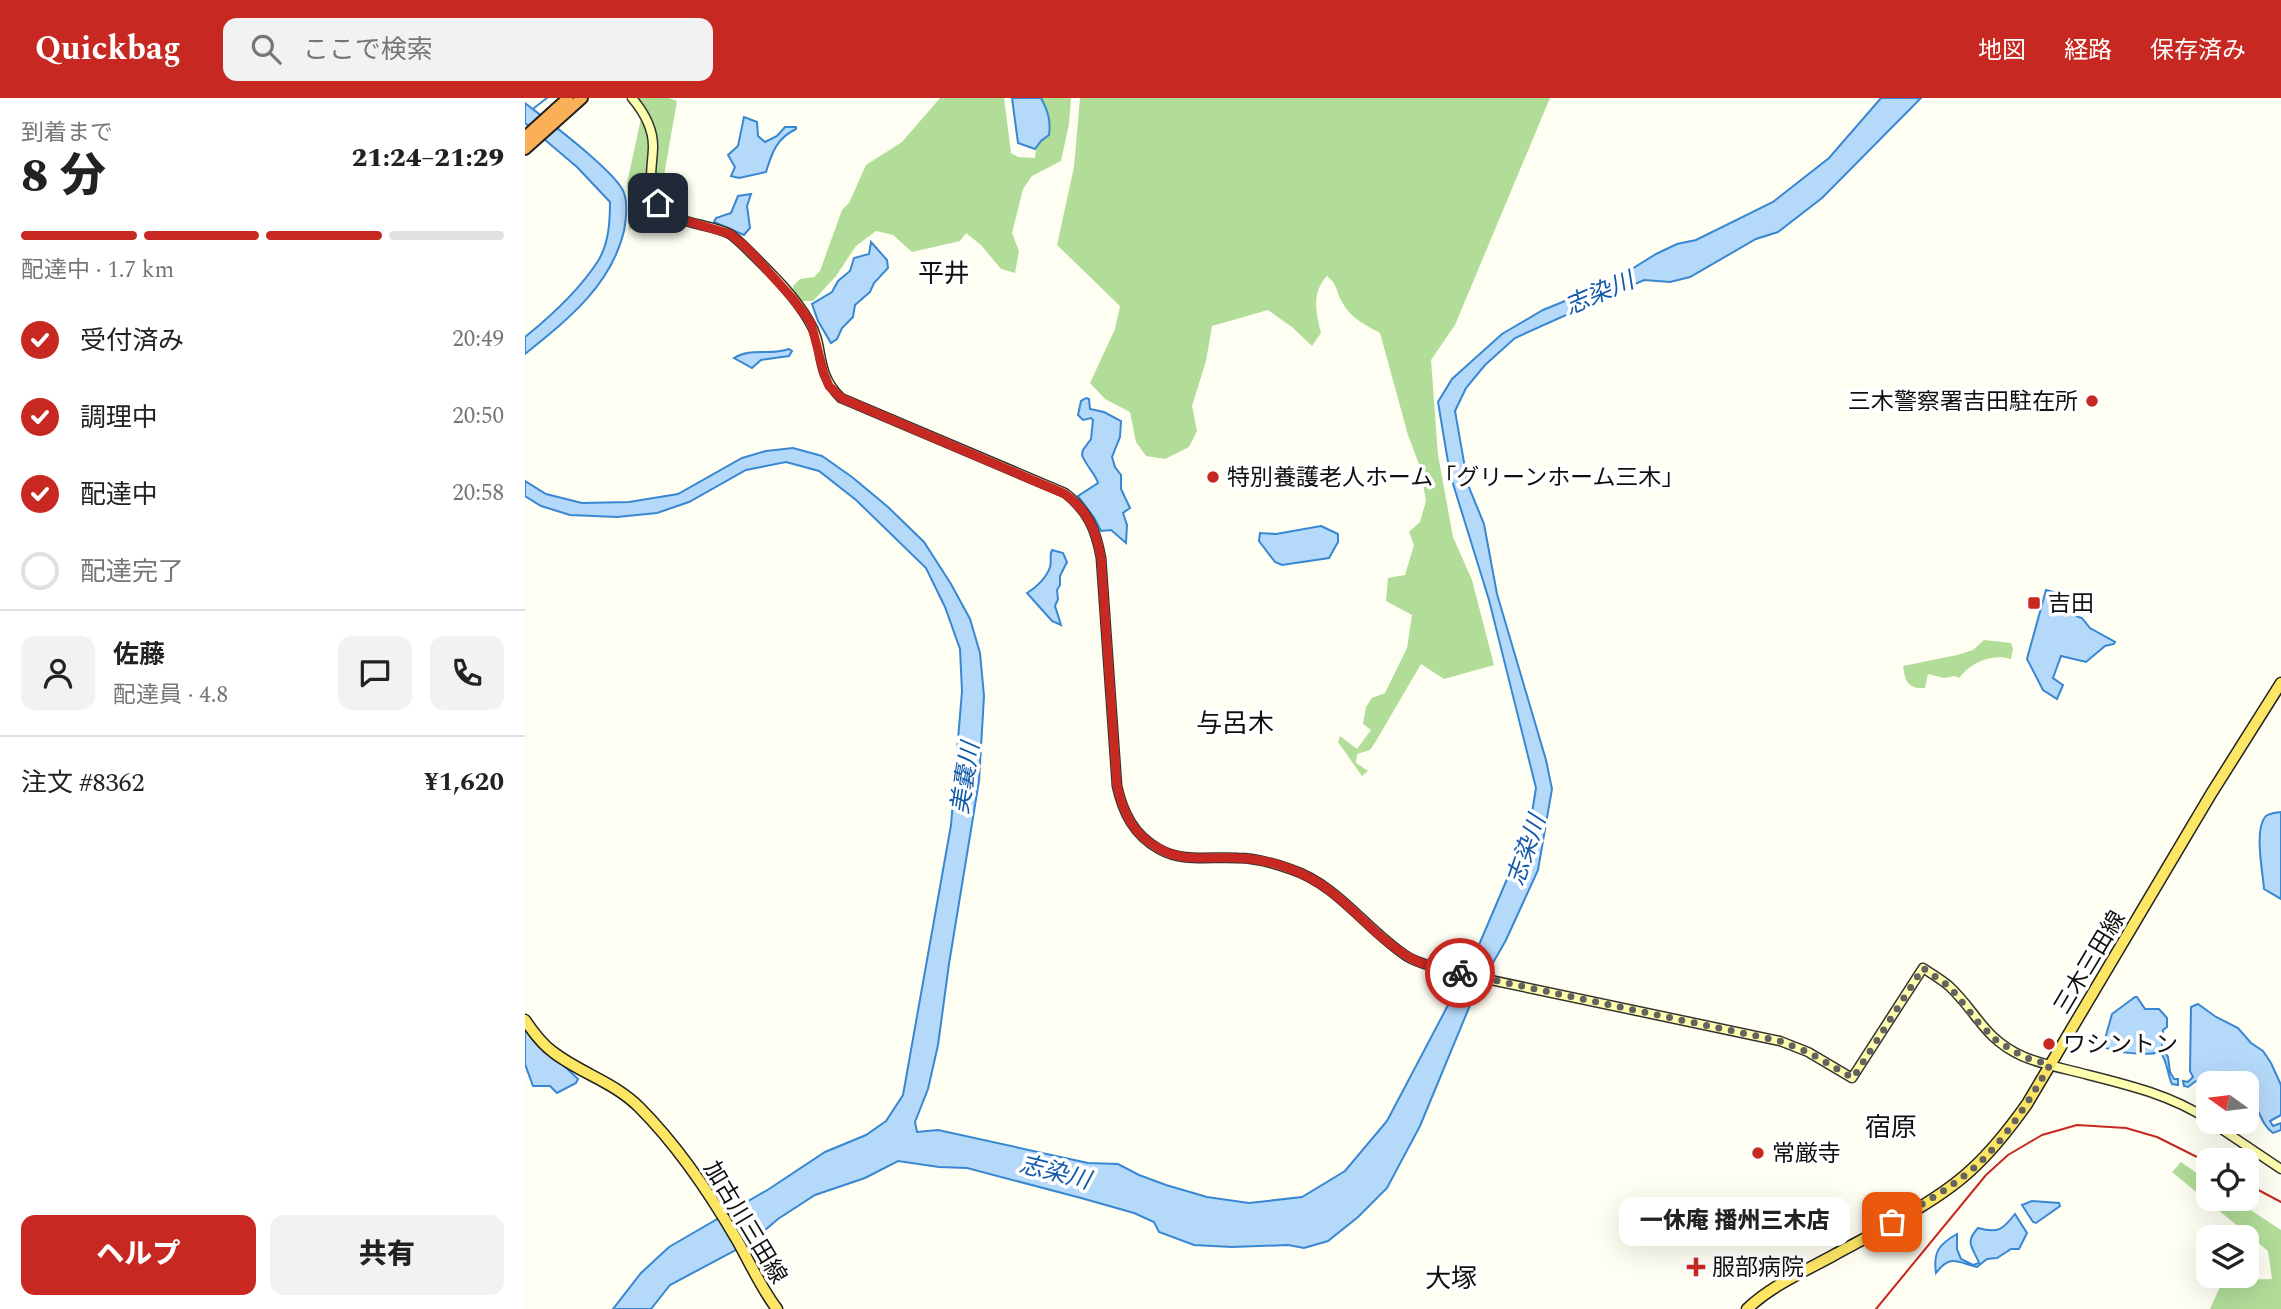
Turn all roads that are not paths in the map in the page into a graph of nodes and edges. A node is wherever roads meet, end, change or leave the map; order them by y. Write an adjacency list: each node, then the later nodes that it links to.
1 (568, 98): 4 (highway)
2 (582, 98): 5 (highway)
3 (632, 98): 8 (main road)
4 (525, 136)
5 (525, 149)
6 (2281, 683): 8 (main road, 三木三田線)
7 (525, 1020): 12 (main road, 加古川三田線)
8 (2050, 1065): 9 (main road); 13 (main road, 三木三田線)
9 (2196, 1112)
10 (2230, 1134): 11 (main road)
11 (2281, 1168)
12 (777, 1309)
13 (1747, 1309)

